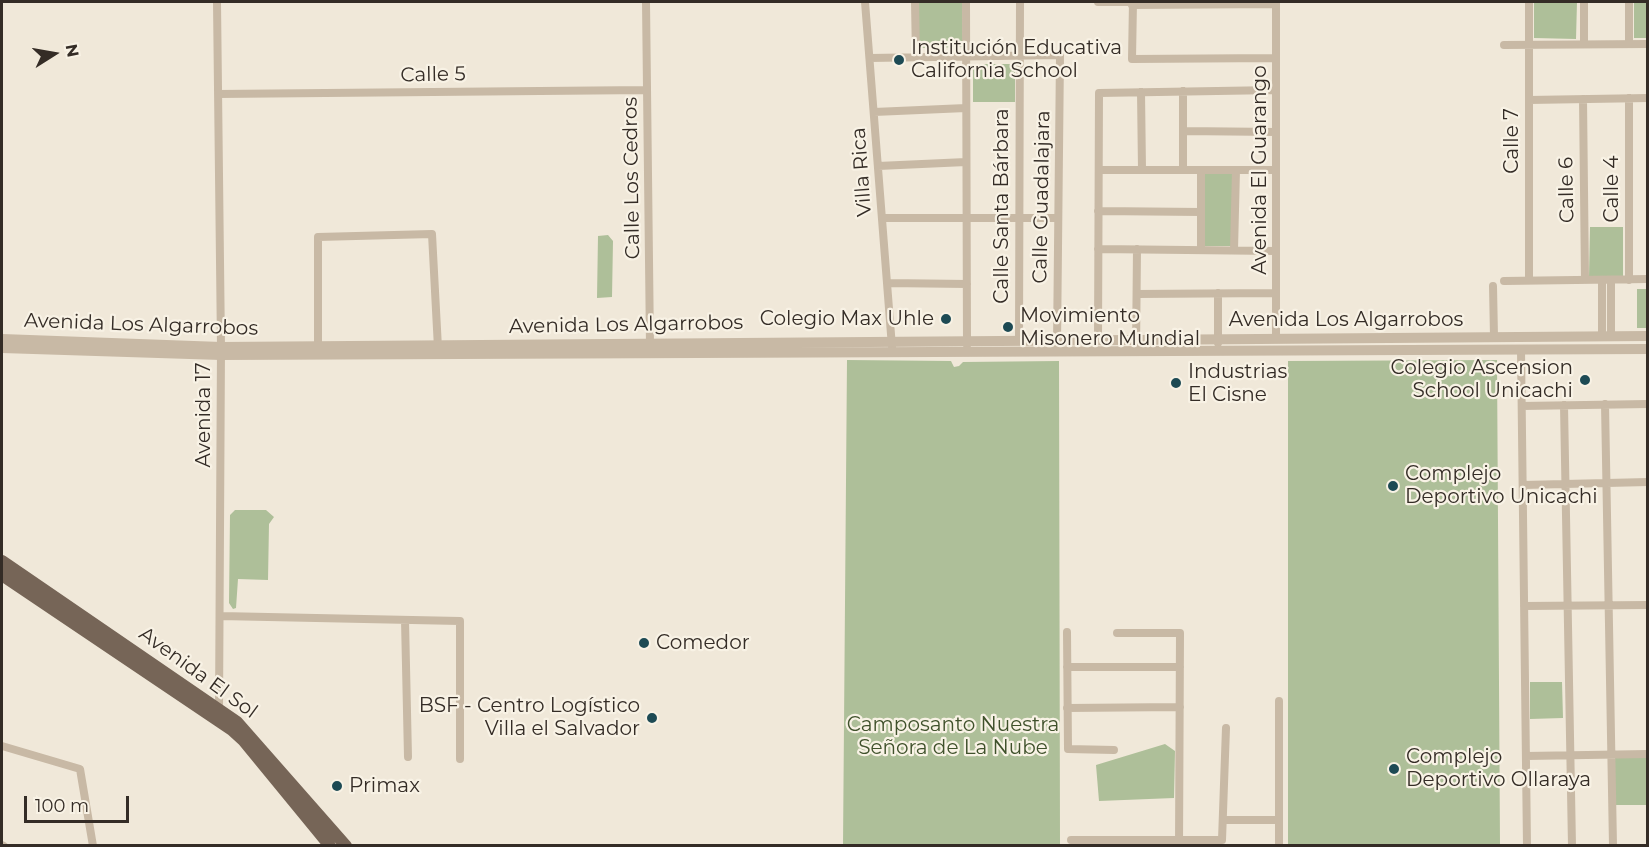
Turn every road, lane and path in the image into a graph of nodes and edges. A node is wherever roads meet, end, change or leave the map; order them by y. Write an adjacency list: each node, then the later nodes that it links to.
1 (217, 2): 27 (street, Avenida 17)
2 (646, 2): 23 (street, Calle Los Cedros)
3 (866, 2): 21 (street, Villa Rica)
4 (915, 2): 19 (street)
5 (966, 2): 20 (street)
6 (1020, 2): 18 (street, Calle Santa Bárbara)
7 (1098, 2): 11 (street)
8 (1529, 2): 16 (street, Calle 7)
9 (1584, 2): 17 (street)
10 (1629, 2): 13 (street)
11 (1132, 3): 12 (street); 22 (street)
12 (1276, 3): 22 (street, Avenida El Guarango)
13 (1629, 44): 14 (street); 17 (street)
14 (1647, 44)
15 (1504, 45): 16 (street)
16 (1529, 45): 17 (street); 31 (street, Calle 7)
17 (1584, 45)
18 (1020, 56): 20 (street); 48 (street, Calle Santa Bárbara); 49 (street, Calle Guadalajara)
19 (916, 57): 20 (street); 21 (street)
20 (966, 57): 32 (street)
21 (870, 58): 33 (street, Villa Rica)
22 (1276, 58): 24 (street, Avenida El Guarango)
23 (647, 90): 27 (street, Calle 5); 82 (street, Calle Los Cedros)
24 (1276, 90): 26 (street); 35 (street, Avenida El Guarango)
25 (1141, 92): 26 (street); 38 (street); 39 (street)
26 (1183, 92): 34 (street)
27 (218, 94): 86 (street, Avenida 17)
28 (1629, 98): 29 (street); 30 (street); 55 (street, Calle 4)
29 (1647, 98)
30 (1582, 99): 31 (street); 58 (street, Calle 6)
31 (1529, 100): 57 (street, Calle 7)
32 (966, 108): 33 (street); 36 (street)
33 (874, 112): 37 (street, Villa Rica)
34 (1183, 131): 35 (street); 40 (street)
35 (1276, 132): 43 (street, Avenida El Guarango)
36 (966, 162): 37 (street); 47 (street)
37 (878, 166): 46 (street, Villa Rica)
38 (1099, 170): 39 (street); 44 (street)
39 (1142, 170): 40 (street)
40 (1183, 170): 41 (street)
41 (1201, 170): 42 (street); 45 (street)
42 (1236, 170): 43 (street); 53 (street)
43 (1276, 170): 54 (street, Avenida El Guarango)
44 (1098, 212): 45 (street); 50 (street)
45 (1201, 212): 52 (street)
46 (882, 218): 47 (street); 62 (street, Villa Rica)
47 (966, 218): 48 (street); 63 (street)
48 (1018, 218): 49 (street); 74 (street, Calle Santa Bárbara)
49 (1058, 218): 75 (street, Calle Guadalajara)
50 (1098, 249): 51 (street); 76 (street)
51 (1137, 249): 52 (street); 67 (street)
52 (1201, 250): 53 (street)
53 (1234, 250): 54 (street)
54 (1276, 250): 66 (street, Avenida El Guarango)
55 (1629, 279): 56 (street); 60 (street)
56 (1647, 279)
57 (1529, 280): 58 (street); 61 (street)
58 (1585, 280): 59 (street)
59 (1602, 280): 60 (street); 68 (street)
60 (1611, 280): 68 (street)
61 (1504, 281)
62 (887, 283): 63 (street); 80 (street, Villa Rica)
63 (967, 284): 73 (street)
64 (1493, 286): 71 (street)
65 (1218, 293): 66 (street); 67 (street); 78 (street)
66 (1276, 293): 79 (street, Avenida El Guarango)
67 (1137, 294): 77 (street)
68 (1606, 324): 69 (street)
69 (1606, 336): 70 (street, Avenida Los Algarrobos); 71 (street, Avenida Los Algarrobos)
70 (1647, 336)
71 (1494, 337): 79 (street, Avenida Los Algarrobos)
72 (2, 339): 86 (street, Avenida Los Algarrobos)
73 (967, 339): 74 (street, Avenida Los Algarrobos); 80 (street, Avenida Los Algarrobos); 90 (street)
74 (1018, 339): 75 (street, Avenida Los Algarrobos)
75 (1057, 339): 76 (street, Avenida Los Algarrobos); 91 (street, Calle Guadalajara)
76 (1098, 339): 77 (street, Avenida Los Algarrobos)
77 (1136, 339): 78 (street, Avenida Los Algarrobos); 92 (street)
78 (1218, 339): 79 (street, Avenida Los Algarrobos); 88 (street)
79 (1277, 339): 89 (street)
80 (892, 340): 82 (street, Avenida Los Algarrobos); 93 (street, Villa Rica)
81 (2, 348): 86 (street, Avenida Los Algarrobos)
82 (650, 348): 83 (street, Avenida Los Algarrobos); 93 (street, Avenida Los Algarrobos)
83 (438, 350): 87 (street, Avenida Los Algarrobos); 87 (street)
84 (1521, 350): 85 (street, Avenida Los Algarrobos); 89 (street, Avenida Los Algarrobos); 97 (street)
85 (1647, 350)
86 (221, 351): 87 (street, Avenida Los Algarrobos); 108 (street, Avenida 17)
87 (318, 351)
88 (1218, 351): 89 (street, Avenida Los Algarrobos); 92 (street, Avenida Los Algarrobos)
89 (1277, 351)
90 (967, 352): 91 (street, Avenida Los Algarrobos); 93 (street, Avenida Los Algarrobos)
91 (1057, 352): 92 (street, Avenida Los Algarrobos)
92 (1136, 352)
93 (893, 353)
94 (1605, 404): 95 (street); 96 (street); 99 (street)
95 (1647, 404)
96 (1564, 405): 97 (street); 100 (street)
97 (1522, 406): 101 (street)
98 (1647, 482): 99 (street)
99 (1607, 483): 100 (street); 105 (street)
100 (1566, 484): 101 (street); 104 (street)
101 (1523, 485): 107 (street)
102 (2, 561): 117 (main road, Avenida El Sol)
103 (2, 575): 117 (main road, Avenida El Sol)
104 (1568, 605): 105 (street); 107 (street); 124 (street)
105 (1609, 605): 106 (street); 122 (street)
106 (1647, 605)
107 (1524, 606): 123 (street)
108 (220, 616): 109 (street); 117 (street, Avenida 17)
109 (405, 620): 125 (street); 126 (street)
110 (1067, 632): 112 (street)
111 (1118, 633): 113 (street)
112 (1067, 667): 113 (street); 116 (street)
113 (1180, 667): 115 (street)
114 (1279, 701): 128 (street)
115 (1180, 707): 116 (street); 130 (street)
116 (1067, 708): 120 (street)
117 (219, 715): 132 (main road, Avenida El Sol); 133 (main road, Avenida El Sol)
118 (1226, 728): 127 (street)
119 (2, 746): 131 (street)
120 (1114, 750)
121 (1647, 754): 122 (street)
122 (1611, 755): 124 (street); 137 (street)
123 (1526, 756): 124 (street); 135 (street)
124 (1570, 756): 136 (street)
125 (408, 757)
126 (460, 759)
127 (1225, 820): 128 (street); 130 (street)
128 (1279, 820): 134 (street)
129 (1071, 840): 130 (street)
130 (1179, 843)
131 (93, 846)
132 (330, 846)
133 (346, 846)
134 (1279, 846)
135 (1527, 846)
136 (1572, 846)
137 (1613, 846)

